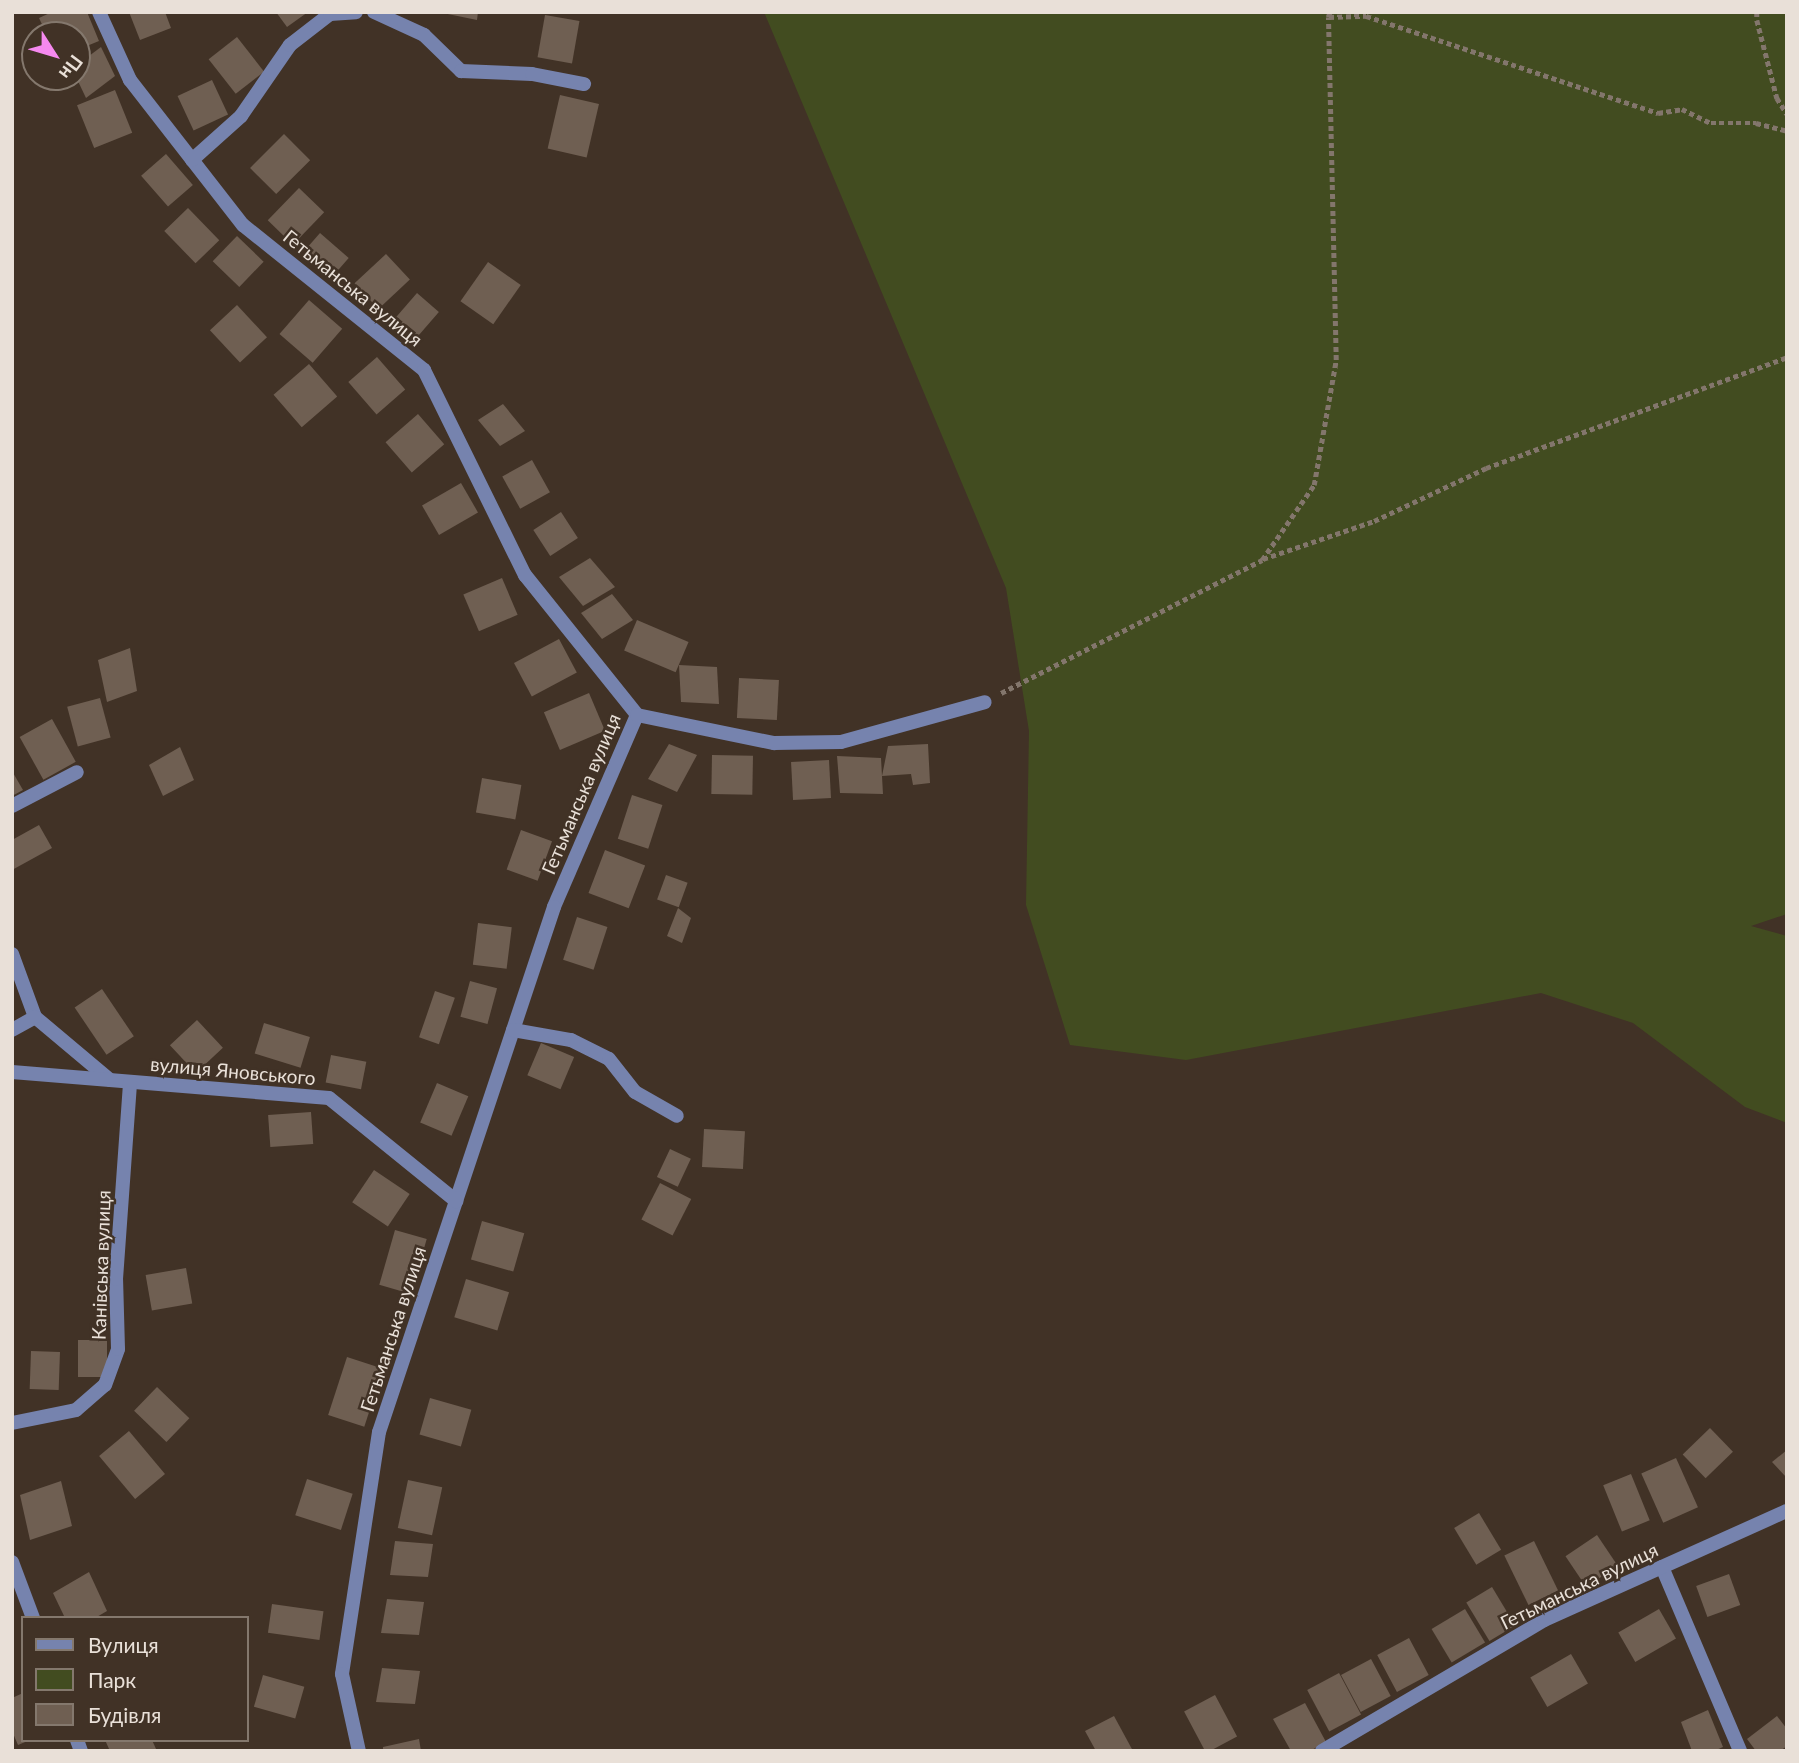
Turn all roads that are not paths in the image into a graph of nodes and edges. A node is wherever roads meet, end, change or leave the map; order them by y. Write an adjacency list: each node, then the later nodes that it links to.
1 (99, 12): 5 (street, Гетьманська вулиця)
2 (356, 12): 5 (street)
3 (374, 12): 4 (street)
4 (584, 84)
5 (192, 160): 7 (street, Гетьманська вулиця)
6 (985, 702): 7 (street)
7 (638, 715): 13 (street, Гетьманська вулиця)
8 (77, 772): 9 (street)
9 (12, 806)
10 (12, 954): 11 (street)
11 (35, 1017): 12 (street); 15 (street)
12 (12, 1030)
13 (513, 1030): 17 (street); 18 (street, Гетьманська вулиця)
14 (12, 1072): 15 (street, вулиця Яновського)
15 (110, 1080): 16 (street, вулиця Яновського)
16 (130, 1082): 18 (street, вулиця Яновського); 19 (street, Канівська вулиця)
17 (677, 1116)
18 (456, 1200): 24 (street, Гетьманська вулиця)
19 (12, 1423)
20 (1787, 1511): 22 (street, Гетьманська вулиця)
21 (12, 1562): 23 (street)
22 (1662, 1567): 25 (street, Гетьманська вулиця); 26 (street)
23 (32, 1616)
24 (359, 1751)
25 (1322, 1751)
26 (1740, 1751)

